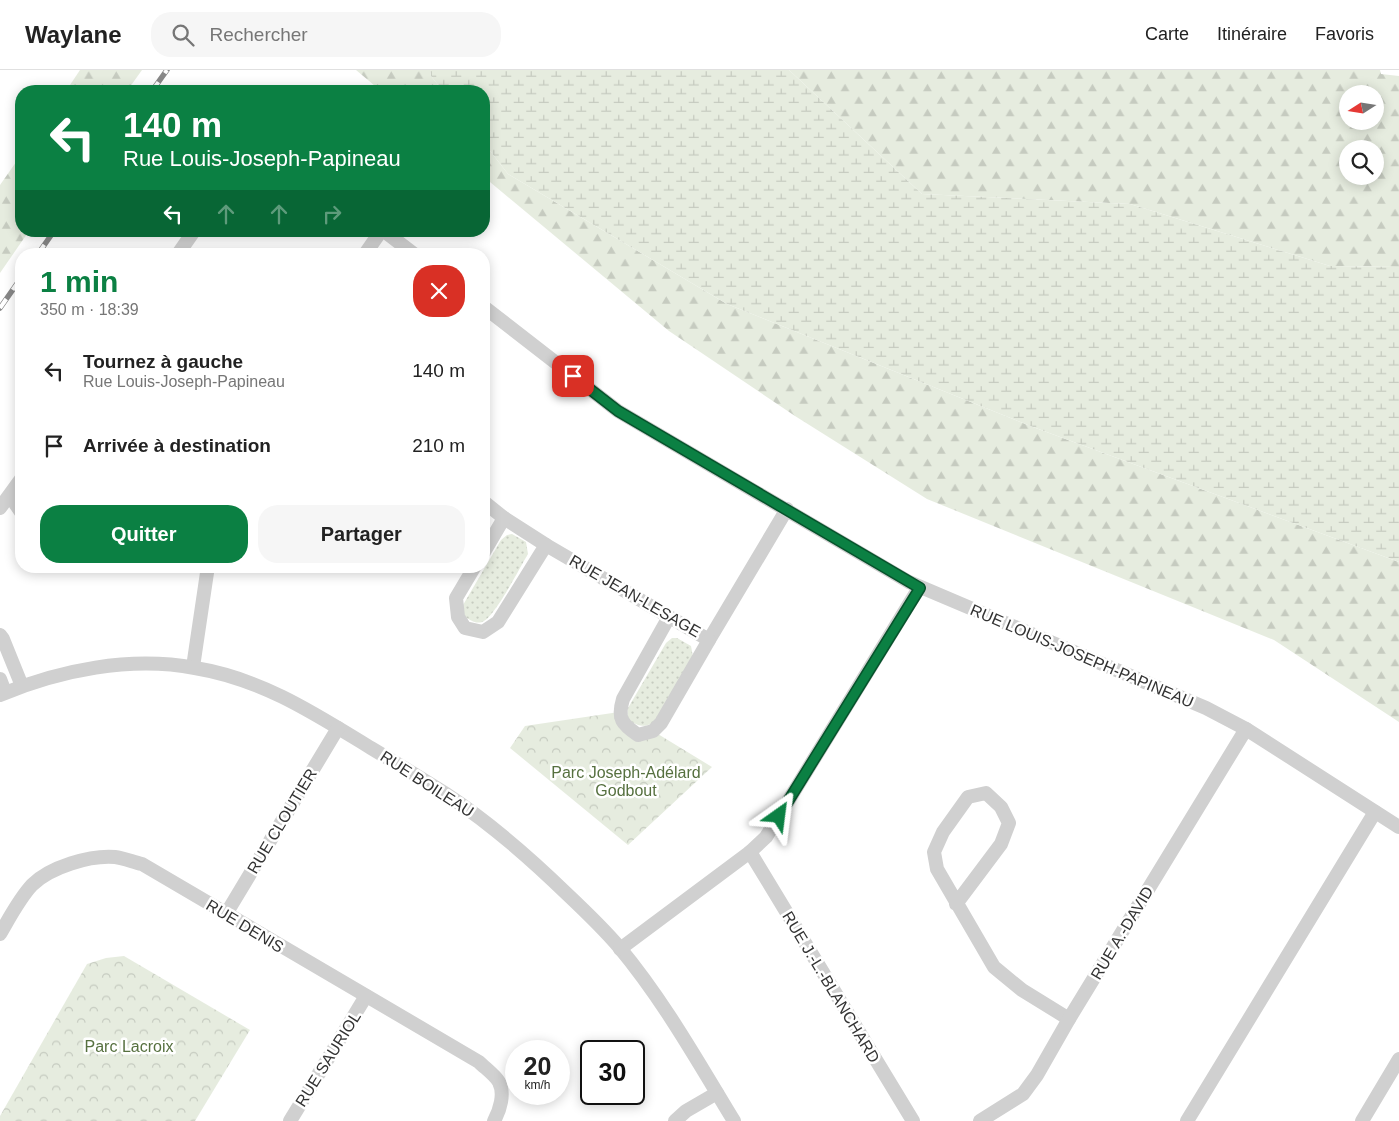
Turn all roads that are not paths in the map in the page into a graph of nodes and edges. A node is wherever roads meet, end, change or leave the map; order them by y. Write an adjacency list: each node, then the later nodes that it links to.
1 (190, 237): 4 (street)
2 (378, 237): 5 (street)
3 (390, 237): 6 (street)
4 (182, 248)
5 (369, 248)
6 (406, 248)
7 (490, 312): 11 (street, RUE LOUIS-JOSEPH-PAPINEAU)
8 (15, 490): 10 (street)
9 (490, 507): 12 (street, RUE JEAN-LESAGE)
10 (0, 508)
11 (787, 509): 17 (street, RUE LOUIS-JOSEPH-PAPINEAU); 20 (street, RUE JEAN-LESAGE)
12 (504, 518): 13 (street); 14 (street, RUE JEAN-LESAGE)
13 (490, 542)
14 (546, 545): 16 (street); 18 (street, RUE JEAN-LESAGE)
15 (207, 573): 21 (street)
16 (471, 573)
17 (920, 588): 26 (street, RUE LOUIS-JOSEPH-PAPINEAU); 29 (street)
18 (669, 617): 20 (street, RUE JEAN-LESAGE); 20 (street)
19 (0, 635): 23 (street)
20 (709, 640)
21 (193, 667): 23 (street, RUE BOILEAU); 25 (street, RUE BOILEAU)
22 (0, 679): 24 (street)
23 (22, 686): 24 (street, RUE BOILEAU)
24 (3, 694)
25 (338, 728): 31 (street, RUE CLOUTIER); 33 (street, RUE BOILEAU)
26 (1246, 729): 27 (street, RUE LOUIS-JOSEPH-PAPINEAU); 35 (street, RUE A.-DAVID)
27 (1375, 812): 28 (street, RUE LOUIS-JOSEPH-PAPINEAU); 44 (street)
28 (1399, 827)
29 (750, 852): 33 (street); 42 (street, RUE J.-L.-BLANCHARD)
30 (956, 904): 30 (street); 35 (street)
31 (226, 914): 32 (street, RUE DENIS); 34 (street, RUE DENIS)
32 (0, 934)
33 (620, 949): 37 (street, RUE BOILEAU)
34 (366, 996): 38 (street, RUE SAURIOL); 39 (street, RUE DENIS)
35 (1069, 1020): 43 (street, RUE A.-DAVID)
36 (1399, 1059): 45 (street)
37 (717, 1093): 40 (street); 41 (street, RUE BOILEAU)
38 (290, 1121)
39 (494, 1121)
40 (675, 1121)
41 (734, 1121)
42 (913, 1121)
43 (980, 1121)
44 (1187, 1121)
45 (1362, 1121)

